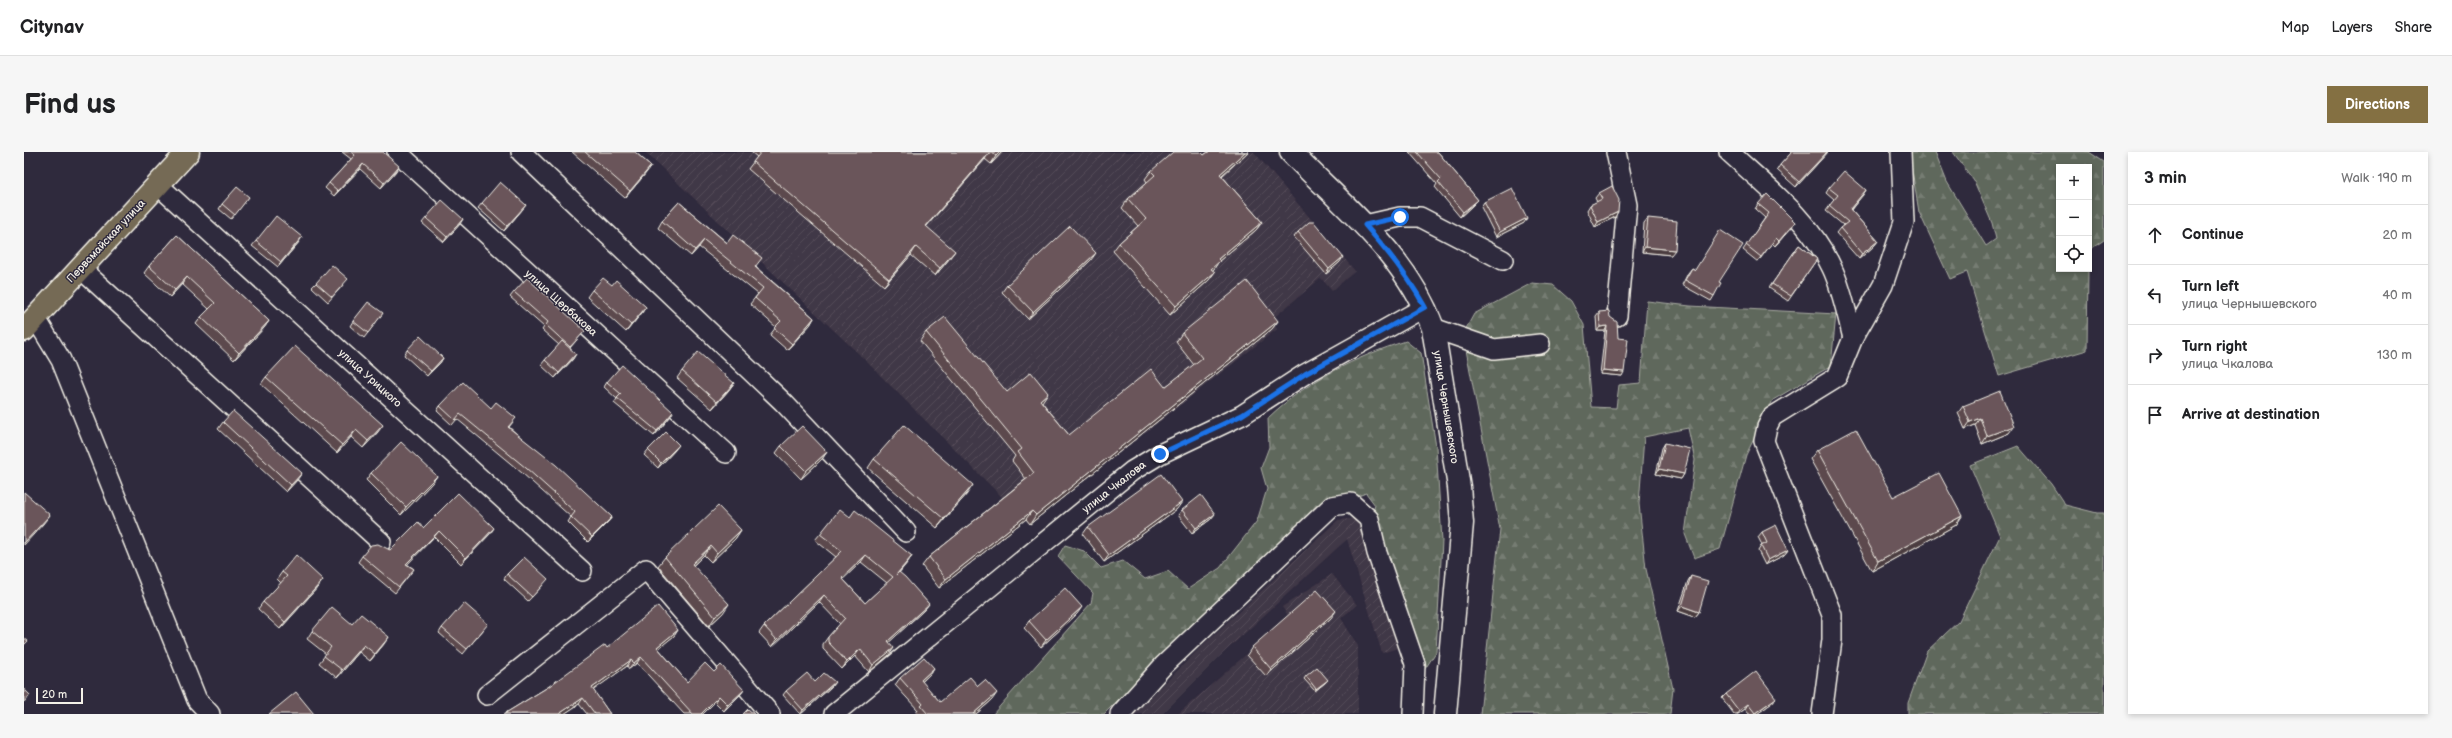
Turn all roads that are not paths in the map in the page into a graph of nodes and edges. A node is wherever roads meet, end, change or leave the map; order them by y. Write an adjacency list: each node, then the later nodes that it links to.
1 (188, 152): 8 (main road, Первомайская улица)
2 (397, 152): 18 (street, улица Щербакова)
3 (521, 152): 19 (street)
4 (1292, 152): 9 (main road, улица Чернышевского)
5 (1616, 152): 13 (street)
6 (1729, 152): 16 (street)
7 (1901, 152): 16 (street)
8 (158, 184): 11 (main road, Первомайская улица); 21 (street, улица Урицкого)
9 (1365, 225): 10 (street); 12 (main road, улица Чернышевского)
10 (1503, 260)
11 (81, 269): 14 (main road, Первомайская улица); 20 (street)
12 (1425, 307): 15 (main road, улица Чернышевского); 25 (street, улица Чкалова)
13 (1617, 316)
14 (30, 323): 23 (street)
15 (1433, 328): 17 (street); 28 (main road, улица Чернышевского)
16 (1853, 338): 29 (street)
17 (1540, 344)
18 (726, 453)
19 (906, 532)
20 (381, 542)
21 (582, 571)
22 (487, 695): 24 (street)
23 (210, 714)
24 (770, 714)
25 (834, 714)
26 (1120, 714): 27 (street)
27 (1413, 714)
28 (1445, 714)
29 (1822, 714)

